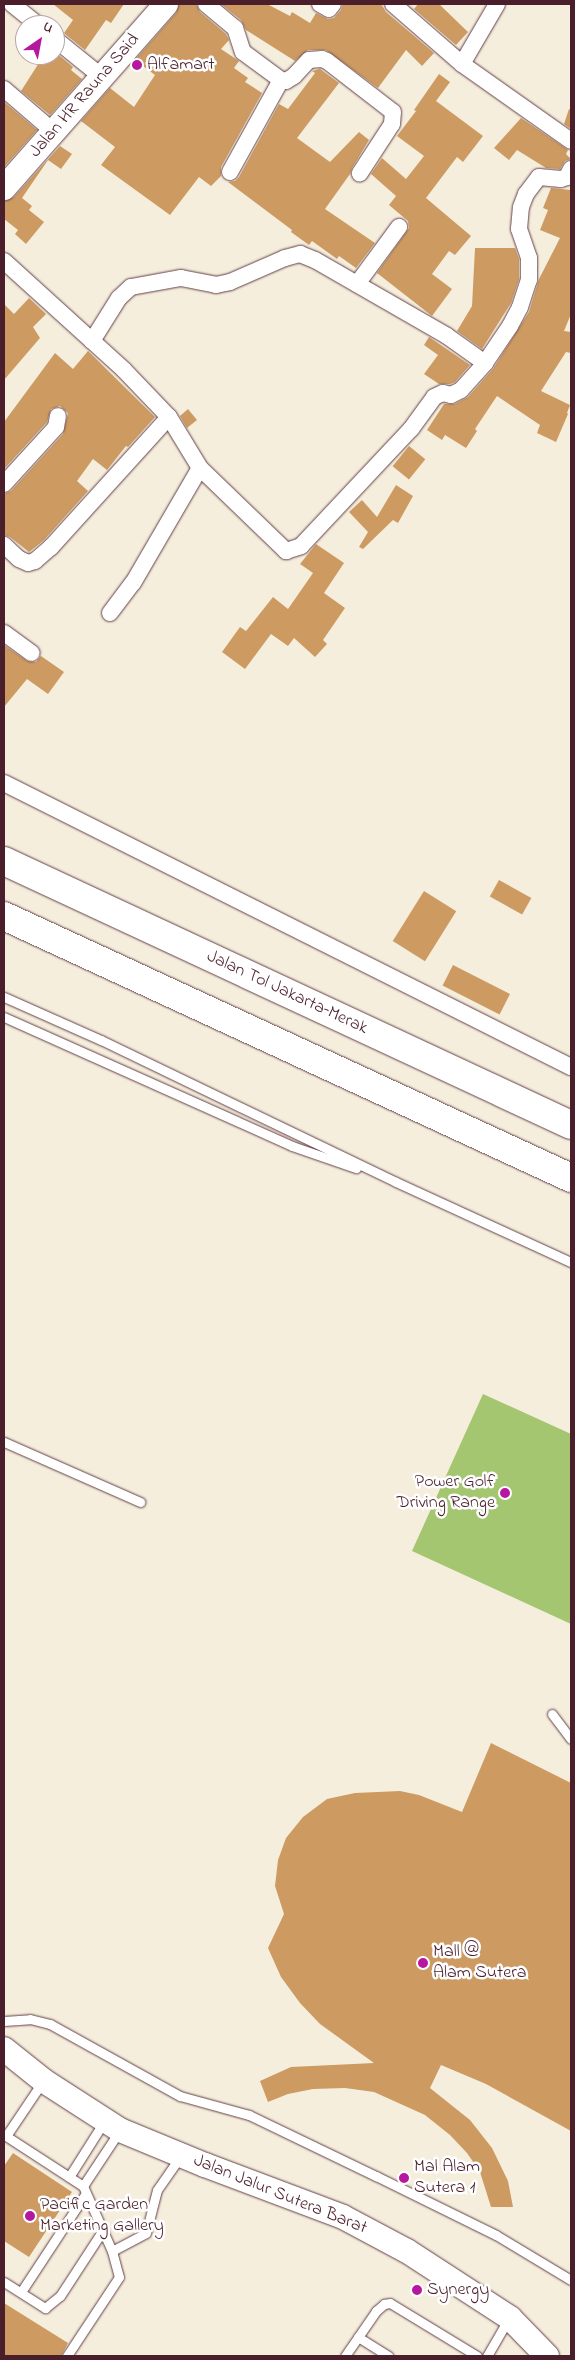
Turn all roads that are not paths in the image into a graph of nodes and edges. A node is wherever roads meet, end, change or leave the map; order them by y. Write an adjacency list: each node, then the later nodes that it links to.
1 (12, 4): 8 (street)
2 (166, 4): 11 (street, Jalan HR Rauna Said)
3 (206, 4): 12 (street)
4 (320, 4): 5 (street)
5 (333, 4)
6 (394, 4): 10 (street)
7 (497, 4): 10 (street)
8 (26, 15)
9 (65, 47): 11 (street)
10 (462, 64): 15 (street)
11 (102, 77): 14 (street, Jalan HR Rauna Said)
12 (281, 80): 17 (street); 18 (street)
13 (4, 89): 14 (street)
14 (54, 132): 19 (street, Jalan HR Rauna Said)
15 (571, 140)
16 (571, 169): 24 (street)
17 (230, 172)
18 (360, 173)
19 (4, 188)
20 (399, 227): 22 (street)
21 (4, 261): 23 (street)
22 (357, 284): 23 (street); 24 (street)
23 (92, 341): 26 (street)
24 (485, 363): 27 (street)
25 (58, 416): 28 (street)
26 (169, 418): 27 (street); 29 (street)
27 (200, 468): 30 (street)
28 (4, 484)
29 (4, 545)
30 (110, 613)
31 (4, 633): 32 (street)
32 (32, 653)
33 (4, 783): 38 (street)
34 (4, 861): 39 (highway, Jalan Tol Jakarta–Merak)
35 (4, 916): 40 (highway)
36 (4, 997): 41 (lane)
37 (4, 1016): 41 (lane)
38 (571, 1067)
39 (571, 1125)
40 (571, 1178)
41 (396, 1182): 42 (lane)
42 (571, 1262)
43 (4, 1442): 44 (lane)
44 (140, 1502)
45 (552, 1714): 46 (lane)
46 (571, 1739)
47 (4, 2021): 56 (lane)
48 (4, 2048): 49 (street, Jalan Jalur Sutera Barat)
49 (44, 2081): 50 (street, Jalan Jalur Sutera Barat); 52 (lane)
50 (112, 2125): 51 (street, Jalan Jalur Sutera Barat); 52 (lane); 53 (lane)
51 (181, 2155): 55 (lane); 59 (street, Jalan Jalur Sutera Barat)
52 (69, 2177): 53 (lane)
53 (84, 2190): 54 (lane); 58 (lane)
54 (103, 2230): 55 (lane); 58 (lane)
55 (112, 2250): 61 (lane)
56 (571, 2280)
57 (4, 2282): 58 (lane)
58 (21, 2292)
59 (510, 2318): 65 (lane); 66 (street, Jalan Jalur Sutera Barat)
60 (358, 2337): 62 (lane); 63 (lane); 64 (lane)
61 (68, 2356)
62 (345, 2356)
63 (389, 2356)
64 (477, 2356)
65 (487, 2356)
66 (547, 2356)

